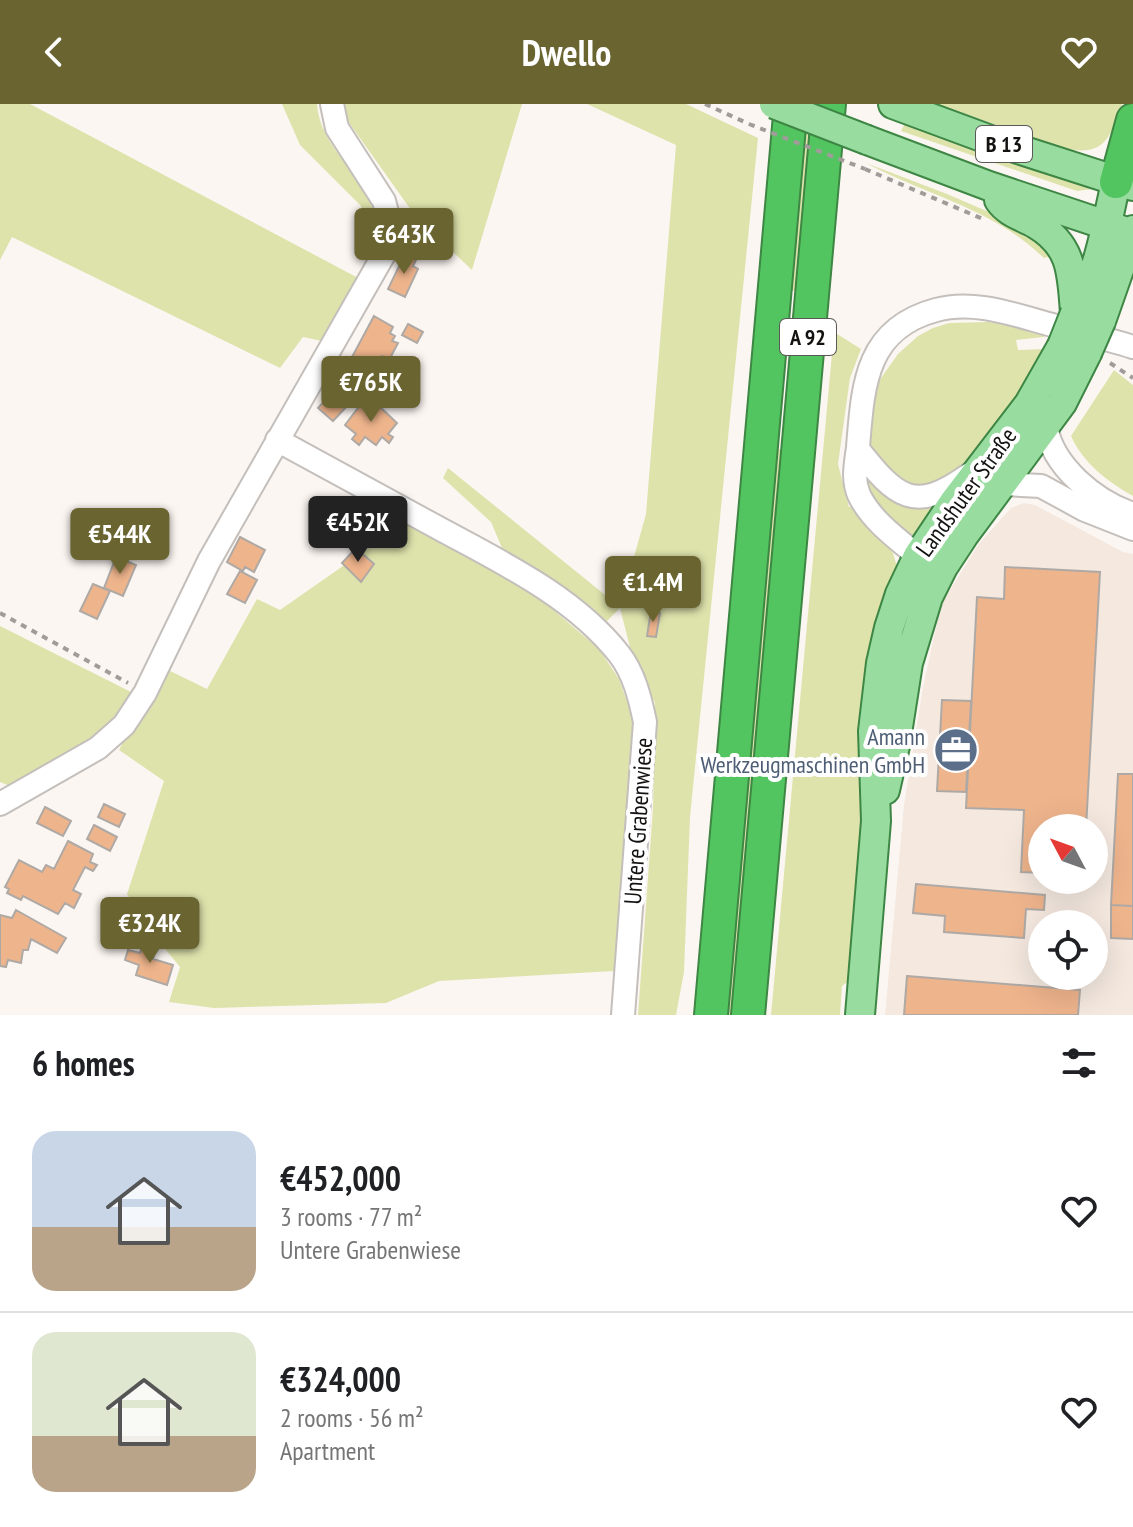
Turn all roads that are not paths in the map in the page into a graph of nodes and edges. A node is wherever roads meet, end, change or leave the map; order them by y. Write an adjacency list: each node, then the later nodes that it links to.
1 (332, 104): 14 (street)
2 (774, 104): 8 (main road, B 13, bridge)
3 (791, 104): 24 (highway, A 92)
4 (829, 104): 25 (highway, A 92)
5 (893, 104): 7 (main road, B 13)
6 (1133, 120): 7 (highway)
7 (1124, 184): 9 (main road, Landshuter Straße)
8 (989, 186): 9 (main road, B 13); 10 (main road, B 13)
9 (1126, 230): 10 (main road, Landshuter Straße)
10 (1088, 317): 12 (main road, Landshuter Straße, bridge)
11 (1133, 347): 15 (street)
12 (1086, 354): 13 (main road, Landshuter Straße); 16 (main road, Landshuter Straße)
13 (1046, 426): 17 (main road, Landshuter Straße); 18 (street)
14 (277, 440): 21 (street); 23 (street, Untere Grabenwiese)
15 (858, 449): 16 (street); 20 (street)
16 (985, 463): 20 (main road, Landshuter Straße)
17 (1004, 484): 19 (street); 22 (main road, Landshuter Straße)
18 (1133, 514)
19 (1133, 529)
20 (918, 556): 22 (main road, Landshuter Straße)
21 (0, 804)
22 (876, 821): 26 (main road, Landshuter Straße)
23 (623, 1015)
24 (711, 1015)
25 (748, 1015)
26 (860, 1015)

